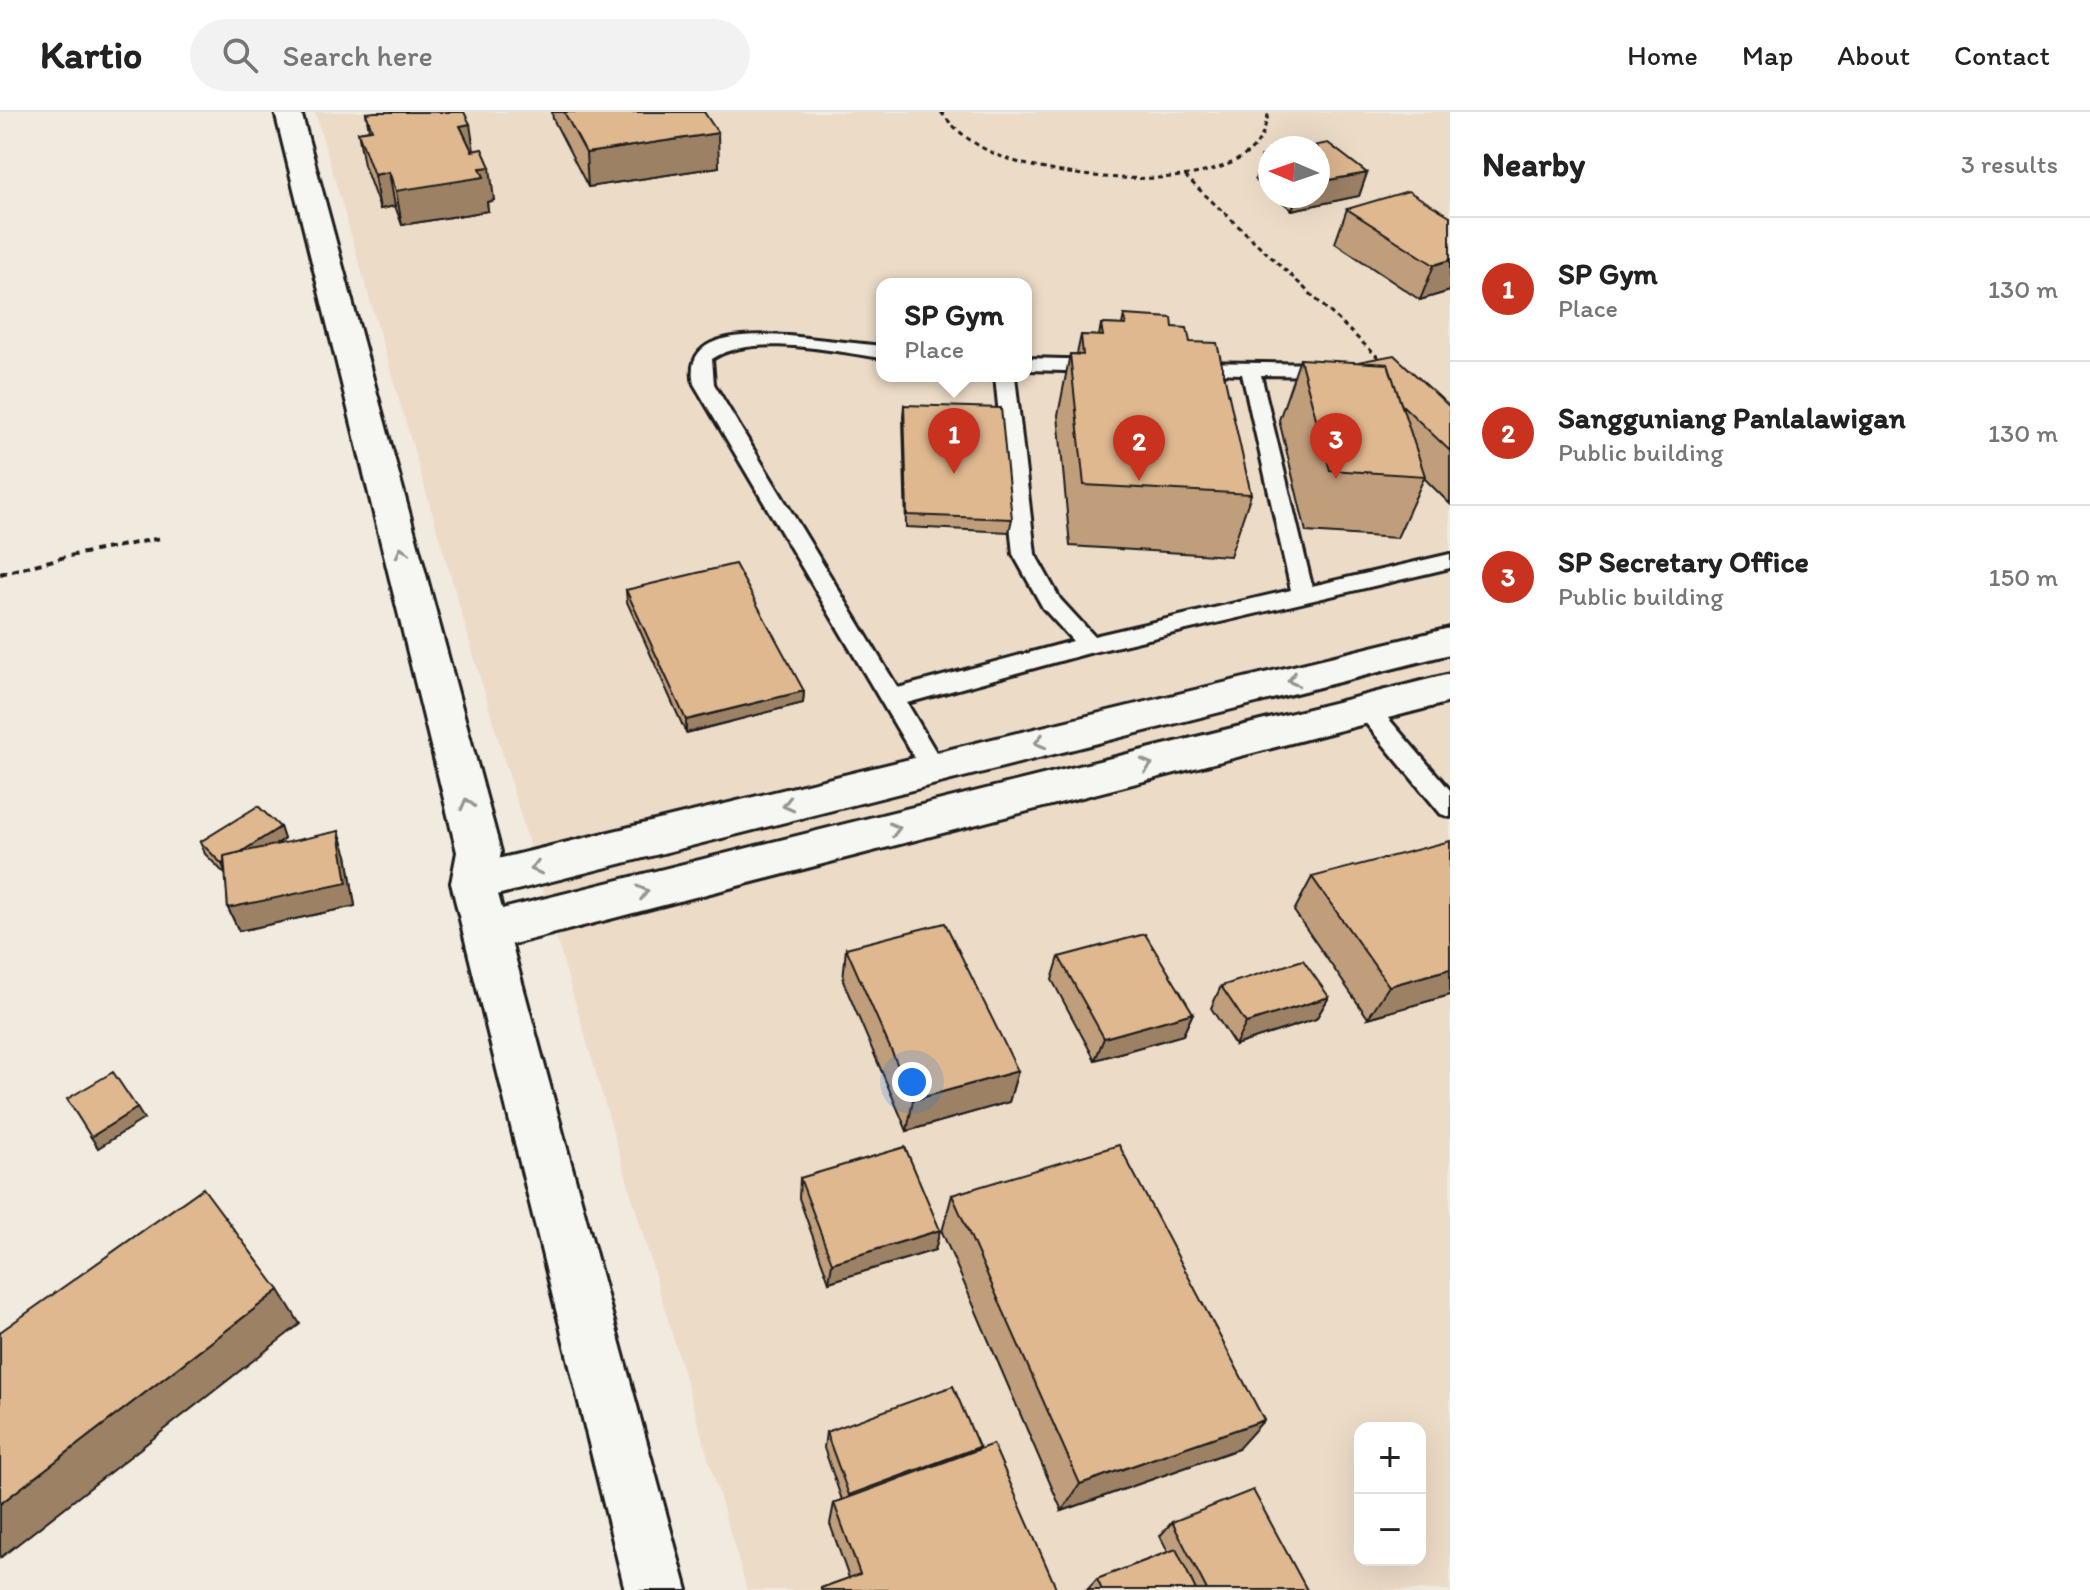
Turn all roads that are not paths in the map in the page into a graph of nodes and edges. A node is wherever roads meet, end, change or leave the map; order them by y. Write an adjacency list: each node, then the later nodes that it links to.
1 (267, 112): 21 (main road)
2 (288, 112): 21 (main road, one-way to 2)
3 (876, 351): 16 (lane)
4 (1032, 364): 5 (lane)
5 (1122, 366)
6 (1170, 368): 7 (lane)
7 (1250, 369): 8 (lane); 11 (lane)
8 (1391, 370)
9 (1006, 382): 13 (lane)
10 (1450, 561): 11 (lane)
11 (1303, 593): 13 (lane)
12 (1450, 641): 14 (main road)
13 (1089, 645): 16 (lane)
14 (1335, 670): 17 (main road); 18 (main road, one-way to 18)
15 (1450, 688): 17 (main road)
16 (894, 698): 18 (lane)
17 (1367, 709): 19 (lane); 20 (main road, one-way to 17)
18 (934, 769): 20 (main road); 21 (main road, one-way to 21)
19 (1450, 807)
20 (959, 813): 21 (main road, one-way to 20)
21 (477, 898): 22 (main road)
22 (656, 1590)

